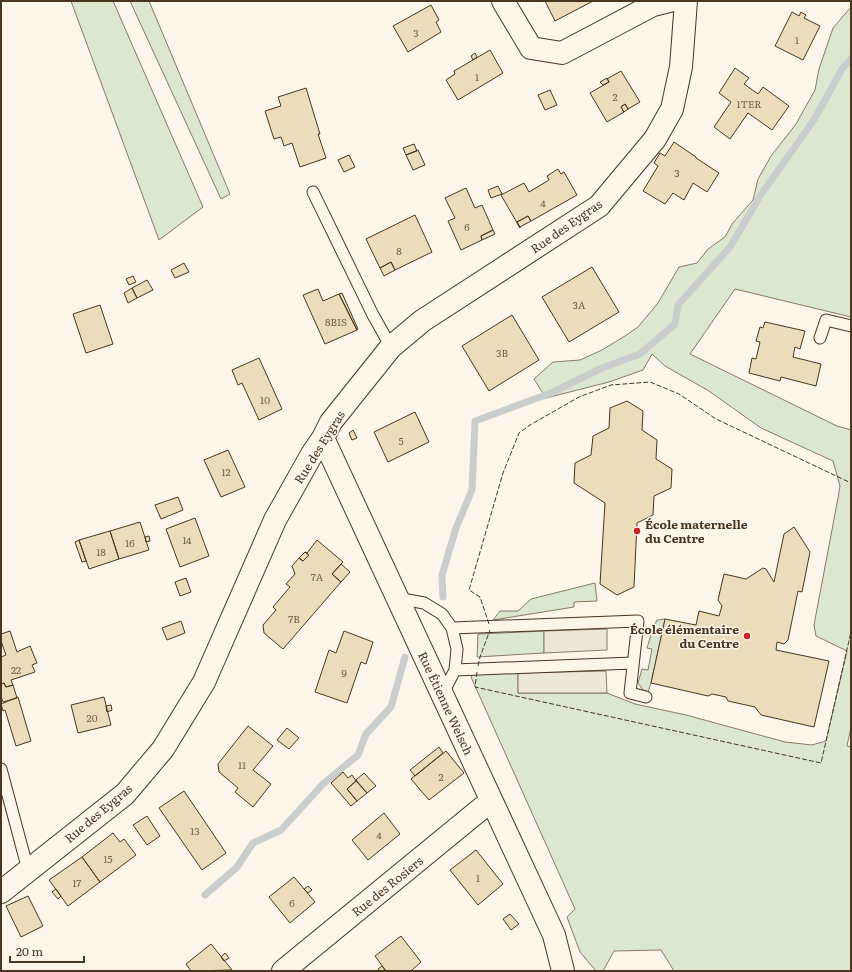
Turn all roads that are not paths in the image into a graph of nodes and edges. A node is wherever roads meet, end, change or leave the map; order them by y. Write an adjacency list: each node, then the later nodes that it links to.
1 (503, 1): 2 (street)
2 (669, 1)
3 (686, 1): 7 (street, Rue des Eygras)
4 (313, 192): 7 (lane)
5 (851, 326): 6 (lane)
6 (820, 338)
7 (391, 347): 8 (street, Rue des Eygras)
8 (323, 438): 9 (street, Rue Étienne Welsch); 17 (street, Rue des Eygras)
9 (397, 598): 10 (lane); 13 (street, Rue Étienne Welsch)
10 (452, 628): 11 (lane); 12 (lane)
11 (633, 664): 12 (lane); 14 (lane)
12 (455, 670): 13 (lane)
13 (442, 696): 16 (street, Rue Étienne Welsch)
14 (646, 697)
15 (1, 769): 17 (lane)
16 (492, 802): 19 (street, Rue des Rosiers); 20 (street, Rue Étienne Welsch)
17 (28, 870): 18 (street, Rue des Eygras)
18 (1, 892)
19 (283, 971)
20 (564, 971)

